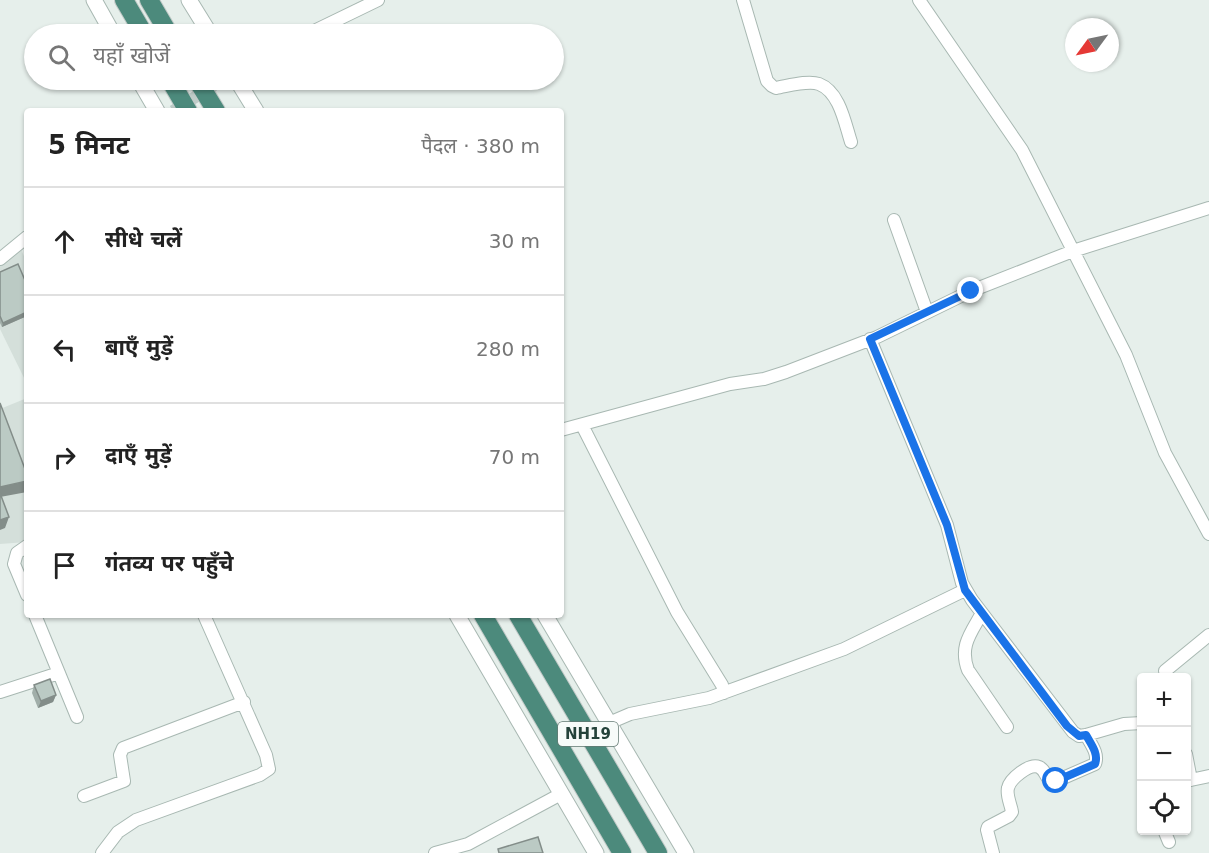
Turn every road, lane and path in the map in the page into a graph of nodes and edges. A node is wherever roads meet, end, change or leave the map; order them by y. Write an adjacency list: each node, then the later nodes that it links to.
1 (94, 0): 8 (street)
2 (124, 0): 9 (highway)
3 (149, 0): 10 (highway)
4 (189, 0): 11 (street)
5 (378, 0): 12 (street)
6 (743, 0): 21 (street)
7 (919, 0): 25 (street)
8 (107, 24)
9 (138, 24)
10 (164, 24)
11 (204, 24)
12 (329, 24)
13 (145, 90): 17 (street)
14 (176, 90): 18 (highway)
15 (203, 90): 19 (highway)
16 (243, 90): 20 (street)
17 (155, 108)
18 (186, 108)
19 (214, 108)
20 (254, 108)
21 (851, 142)
22 (1209, 208): 25 (street)
23 (894, 220): 27 (street)
24 (24, 239): 26 (street)
25 (1073, 250): 27 (street); 31 (street)
26 (0, 259)
27 (927, 312): 28 (street)
28 (870, 339): 29 (street); 34 (street)
29 (582, 425): 30 (street); 46 (street)
30 (564, 429)
31 (1209, 534)
32 (24, 548): 33 (street)
33 (24, 588)
34 (965, 590): 35 (street); 46 (street)
35 (982, 613): 51 (street); 52 (street)
36 (36, 618): 44 (street)
37 (205, 618): 47 (street)
38 (459, 618): 55 (street)
39 (485, 618): 61 (highway, NH19)
40 (520, 618): 62 (highway, NH19)
41 (547, 618): 49 (street)
42 (1209, 635): 43 (street)
43 (1165, 670)
44 (59, 674): 45 (street); 48 (street)
45 (0, 692)
46 (724, 693): 49 (street)
47 (244, 702): 56 (street); 58 (street)
48 (77, 717)
49 (609, 723): 63 (street)
50 (1137, 723): 52 (street)
51 (1007, 727)
52 (1086, 735): 64 (street)
53 (1209, 776): 54 (street)
54 (1191, 780)
55 (561, 794): 57 (street); 60 (street)
56 (84, 795)
57 (470, 849): 59 (street)
58 (102, 853)
59 (435, 853)
60 (596, 853)
61 (622, 853)
62 (658, 853)
63 (686, 853)
64 (993, 853)

